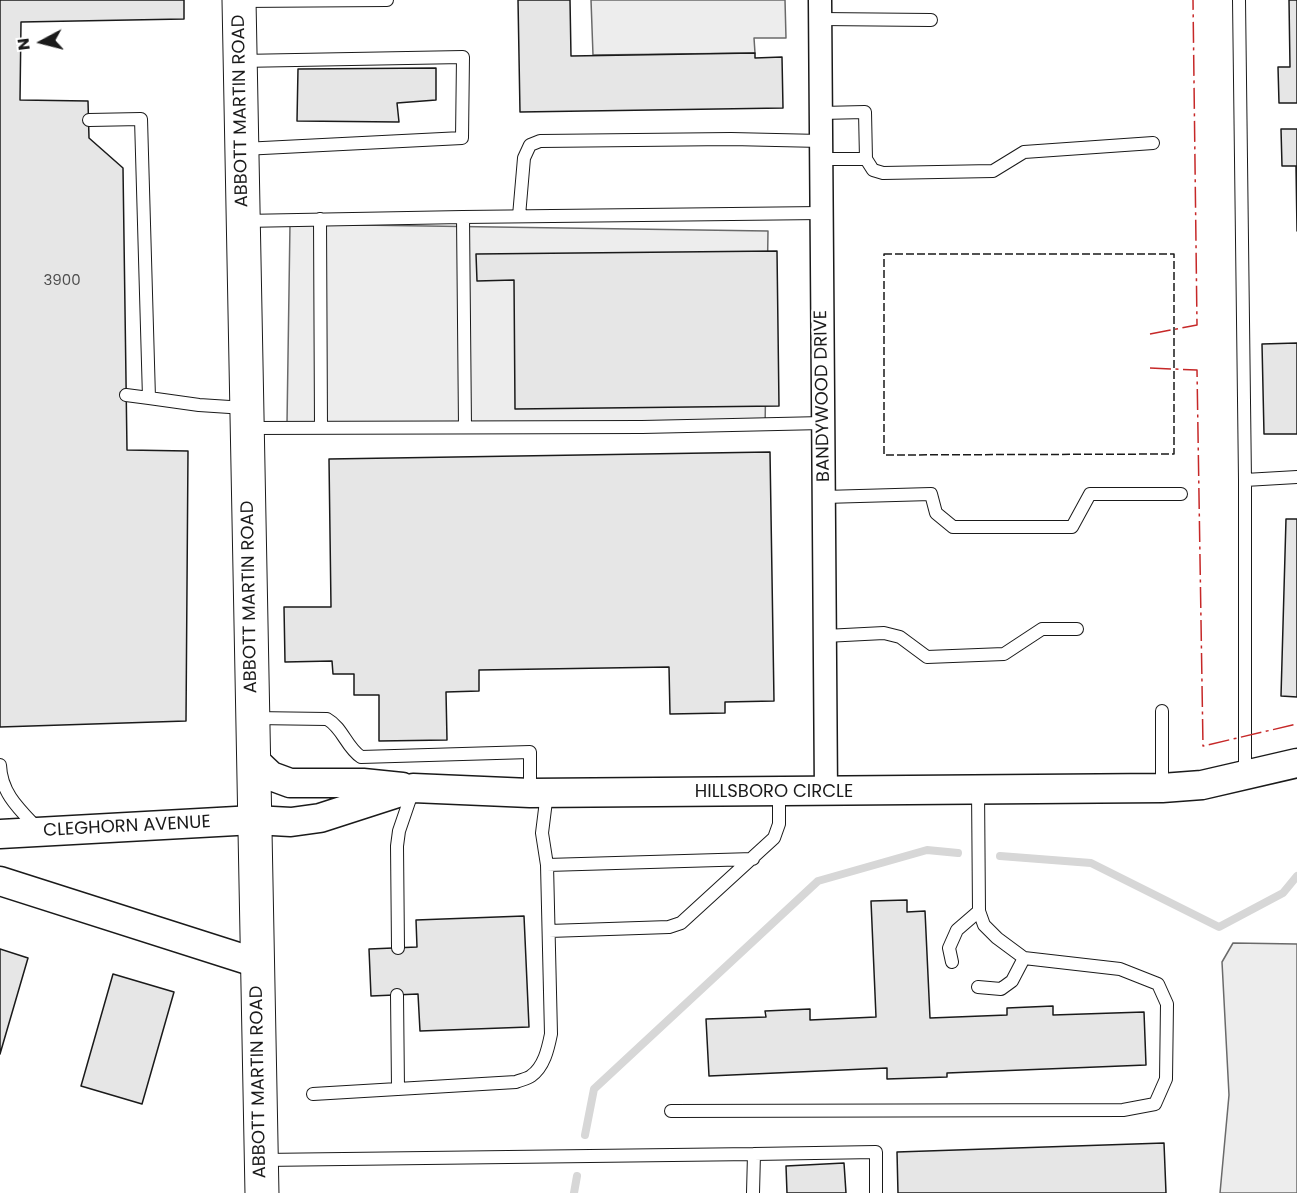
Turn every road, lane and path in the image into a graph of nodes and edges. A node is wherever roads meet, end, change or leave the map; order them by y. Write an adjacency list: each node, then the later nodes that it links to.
1 (239, 0): 2 (lane); 7 (main road, ABBOTT MARTIN ROAD)
2 (365, 0): 3 (lane)
3 (387, 0)
4 (1239, 0): 26 (lane)
5 (820, 9): 6 (lane); 8 (street, BANDYWOOD DRIVE)
6 (931, 20)
7 (240, 61): 11 (main road, ABBOTT MARTIN ROAD); 11 (lane)
8 (821, 113): 12 (street, BANDYWOOD DRIVE); 13 (lane)
9 (89, 120): 20 (lane)
10 (1153, 142): 13 (lane)
11 (242, 149): 18 (main road, ABBOTT MARTIN ROAD)
12 (821, 150): 13 (lane); 14 (street, BANDYWOOD DRIVE); 15 (lane)
13 (866, 159)
14 (821, 213): 15 (lane); 22 (street, BANDYWOOD DRIVE)
15 (519, 216): 16 (lane)
16 (463, 217): 17 (lane); 23 (lane)
17 (320, 219): 18 (lane); 24 (lane)
18 (243, 221): 21 (main road, ABBOTT MARTIN ROAD)
19 (126, 395): 20 (lane)
20 (148, 398): 21 (lane)
21 (247, 418): 24 (lane); 32 (main road, ABBOTT MARTIN ROAD)
22 (823, 423): 23 (lane); 28 (street, BANDYWOOD DRIVE)
23 (465, 427): 24 (lane)
24 (321, 428)
25 (1297, 477): 26 (lane)
26 (1245, 480): 36 (lane)
27 (1181, 494): 28 (lane)
28 (824, 497): 30 (street, BANDYWOOD DRIVE)
29 (1077, 629): 30 (lane)
30 (825, 636): 42 (street, BANDYWOOD DRIVE)
31 (1162, 711): 38 (lane)
32 (252, 718): 33 (main road, ABBOTT MARTIN ROAD); 40 (lane)
33 (253, 759): 37 (street); 43 (main road, ABBOTT MARTIN ROAD)
34 (1297, 763): 36 (street, HILLSBORO CIRCLE)
35 (0, 765): 44 (lane)
36 (1245, 775): 38 (street, HILLSBORO CIRCLE)
37 (413, 788): 40 (street, HILLSBORO CIRCLE); 43 (street, HILLSBORO CIRCLE); 51 (lane)
38 (1162, 788): 39 (street, HILLSBORO CIRCLE)
39 (978, 789): 42 (street, HILLSBORO CIRCLE); 49 (lane)
40 (538, 792): 41 (street, HILLSBORO CIRCLE); 47 (lane)
41 (779, 792): 42 (street, HILLSBORO CIRCLE); 46 (lane)
42 (826, 792)
43 (254, 820): 44 (street, CLEGHORN AVENUE); 54 (main road, ABBOTT MARTIN ROAD)
44 (40, 832): 45 (street, CLEGHORN AVENUE)
45 (0, 834)
46 (753, 859): 47 (lane); 50 (lane)
47 (548, 865): 50 (lane)
48 (0, 881): 54 (street)
49 (979, 911): 52 (lane); 53 (lane)
50 (549, 931): 57 (lane)
51 (398, 948)
52 (1024, 958): 55 (lane); 59 (lane)
53 (952, 962)
54 (257, 963): 61 (main road, ABBOTT MARTIN ROAD)
55 (978, 987)
56 (398, 995): 57 (lane)
57 (398, 1088): 58 (lane)
58 (314, 1094)
59 (671, 1111)
60 (754, 1154): 61 (lane); 63 (lane); 64 (lane)
61 (261, 1160): 62 (main road, ABBOTT MARTIN ROAD)
62 (262, 1193)
63 (753, 1193)
64 (876, 1193)

